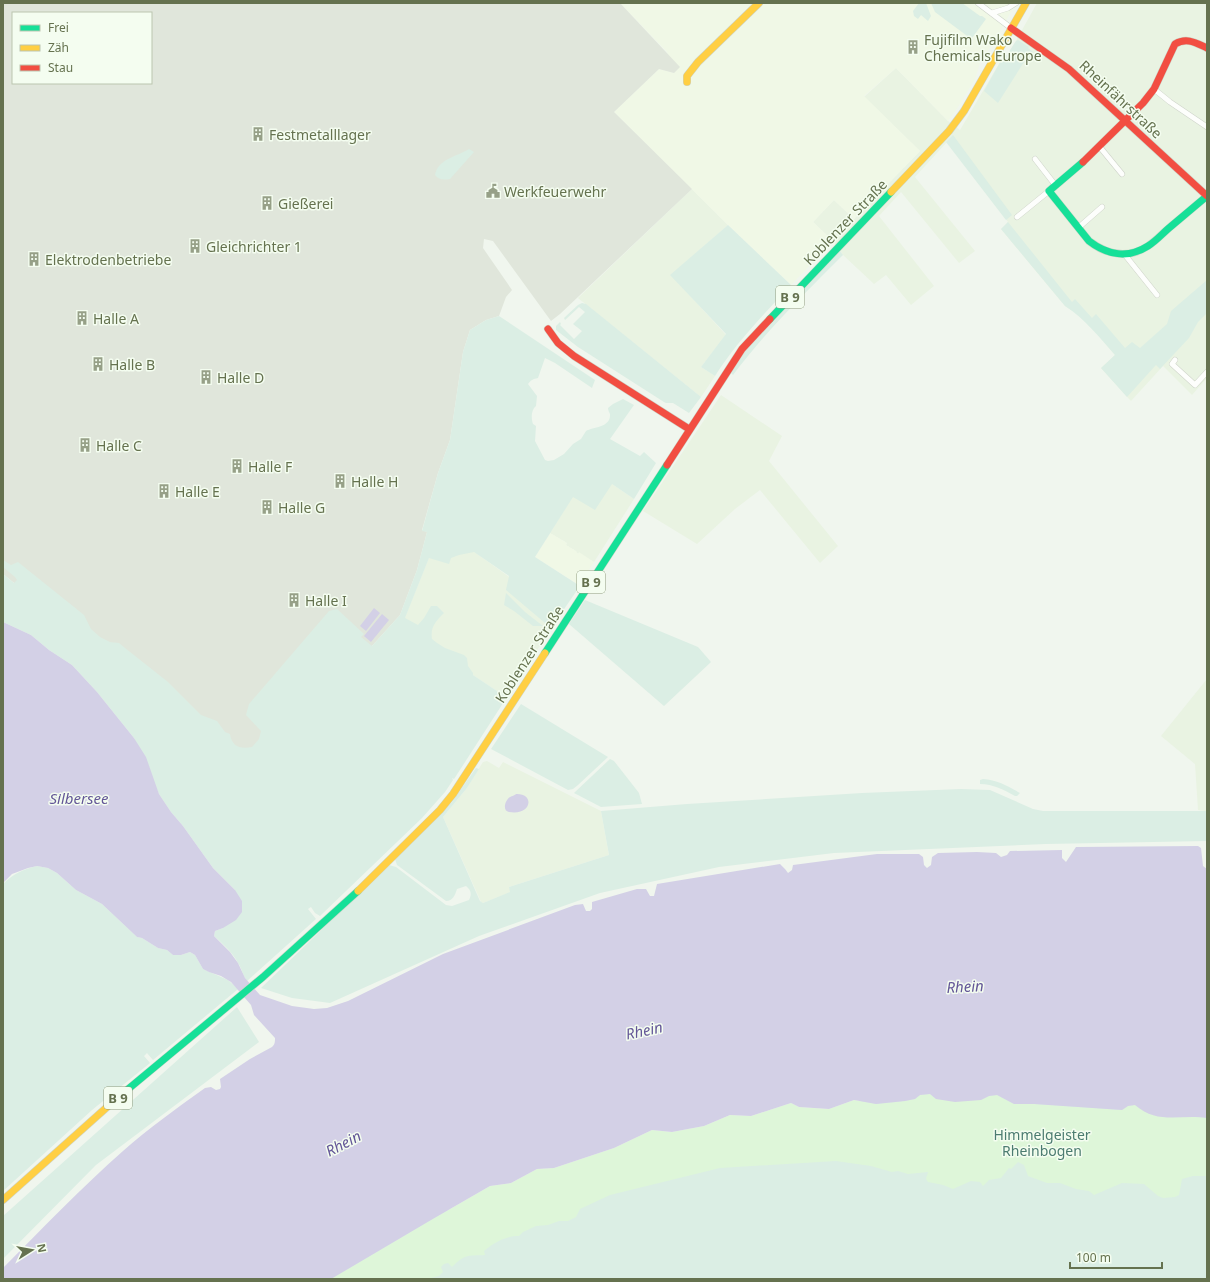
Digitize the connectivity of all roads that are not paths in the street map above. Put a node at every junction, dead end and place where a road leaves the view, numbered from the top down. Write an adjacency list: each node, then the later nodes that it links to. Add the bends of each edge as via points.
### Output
1 (759, 3): 8 (main road, via 695,65 687,76)
2 (978, 3): 5 (street)
3 (1016, 3): 5 (street)
4 (1026, 3): 6 (main road, B 9)
5 (992, 13): 6 (street)
6 (1011, 28): 10 (main road, Rheinfährstraße, via 1069,69); 26 (main road, Koblenzer Straße / B 9, via 953,126 751,338)
7 (1207, 48): 9 (main road, via 1192,41 1183,40 1176,43)
8 (687, 82)
9 (1154, 89): 10 (main road); 11 (street)
10 (1125, 120): 12 (main road); 17 (main road, Rheinfährstraße)
11 (1207, 127)
12 (1100, 146): 14 (street); 15 (main road)
13 (1035, 159): 15 (street)
14 (1122, 174)
15 (1056, 186): 16 (main road)
16 (1049, 192): 19 (street); 20 (main road)
17 (1207, 196): 21 (main road, via 1149,246)
18 (1102, 207): 20 (street)
19 (1016, 217)
20 (1078, 228): 21 (main road, via 1098,249)
21 (1125, 255): 22 (street)
22 (1157, 295)
23 (548, 328): 26 (main road, via 558,343 574,356)
24 (1176, 360): 25 (street, via 1172,364 1195,385)
25 (1207, 372)
26 (689, 430): 27 (main road, Koblenzer Straße / B 9, via 482,751 440,810 348,900 263,977 96,1116)
27 (3, 1200)

